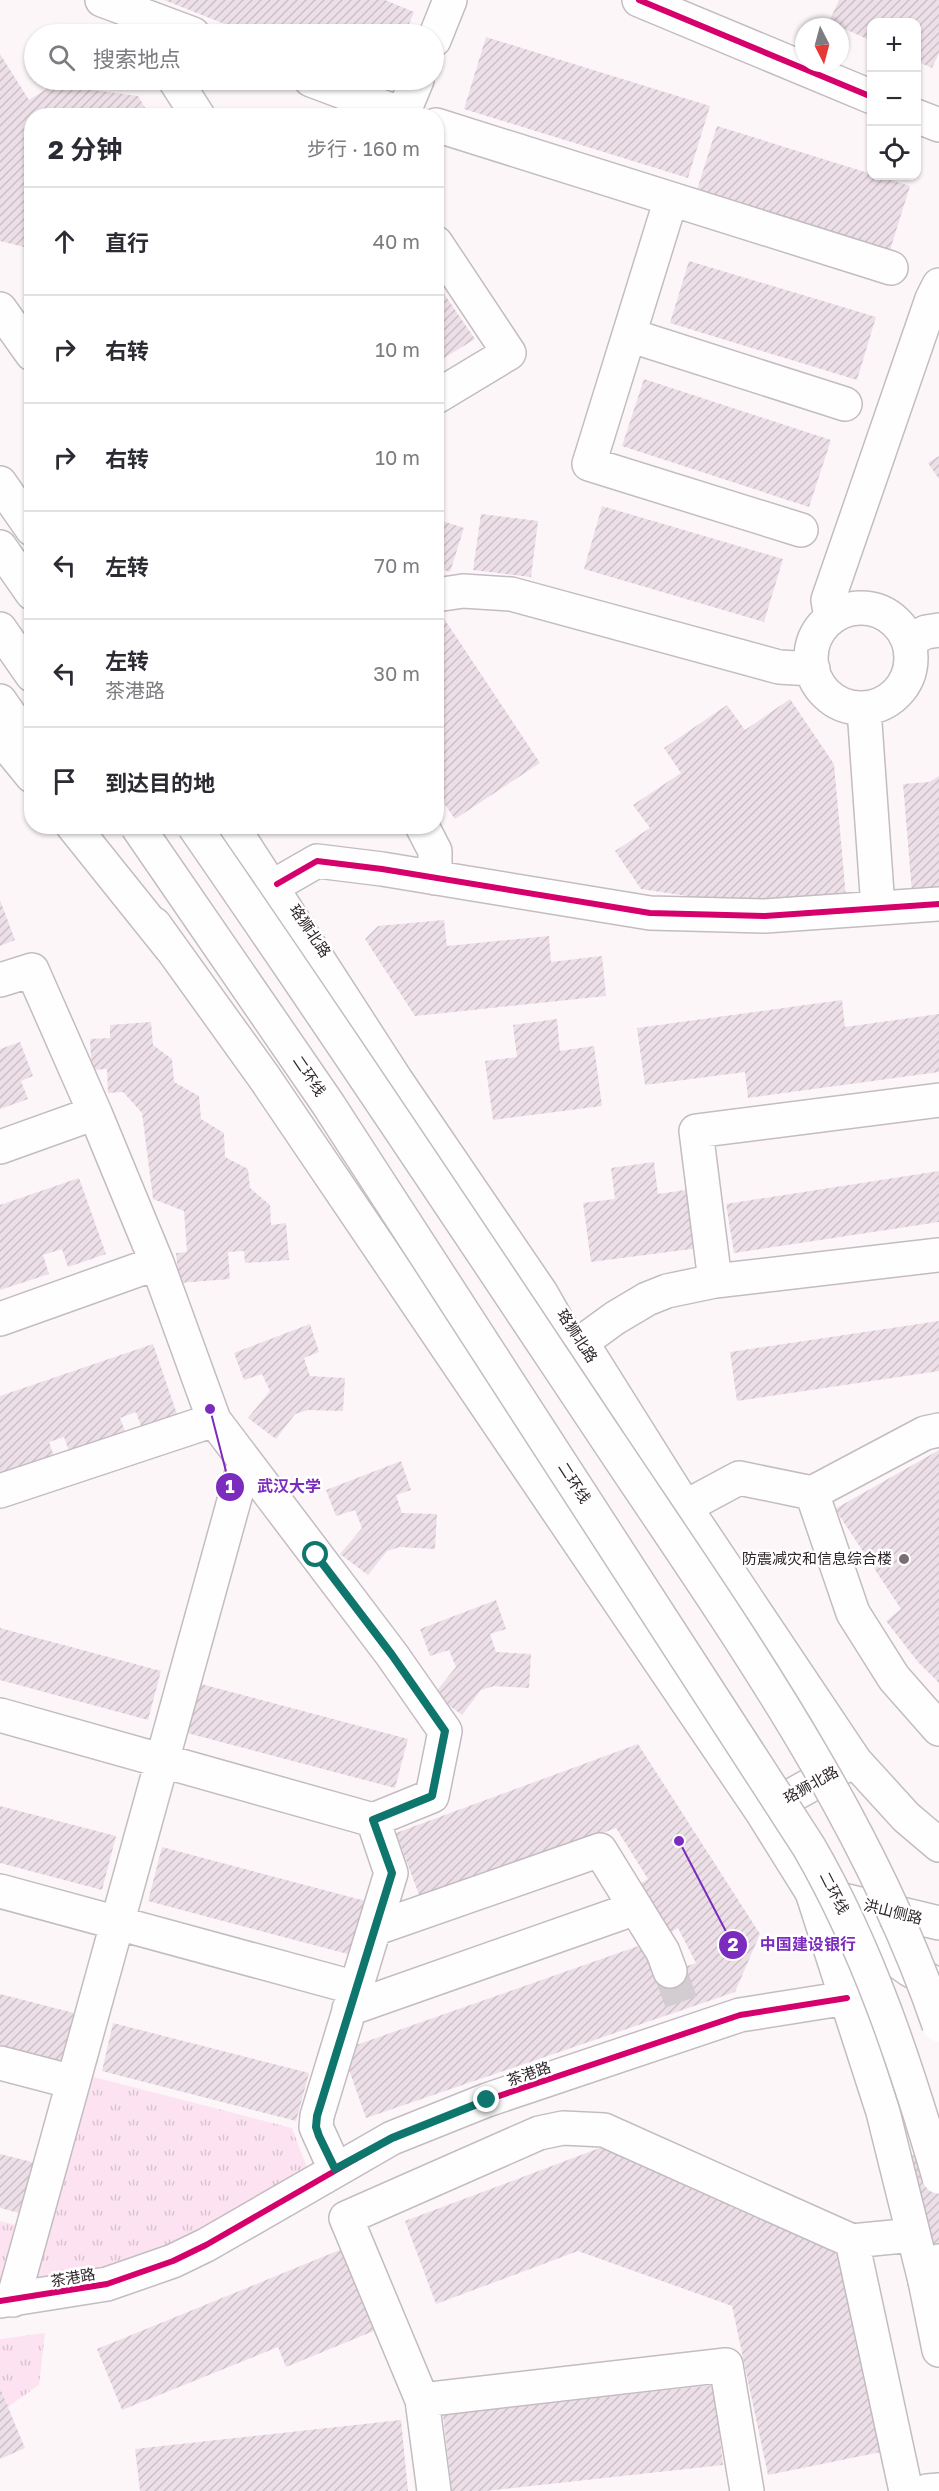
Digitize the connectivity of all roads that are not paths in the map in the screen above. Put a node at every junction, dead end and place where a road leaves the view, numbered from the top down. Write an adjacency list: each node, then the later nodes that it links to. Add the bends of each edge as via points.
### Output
1 (450, 0): 5 (main road)
2 (639, 0): 9 (main road)
3 (126, 15): 4 (main road)
4 (158, 24)
5 (440, 24)
6 (181, 90): 10 (main road)
7 (338, 90): 11 (main road)
8 (413, 90): 12 (main road)
9 (867, 95)
10 (193, 108)
11 (385, 108)
12 (407, 108)
13 (921, 118): 14 (main road)
14 (939, 125)
15 (444, 128): 16 (main road)
16 (671, 199): 18 (main road); 21 (main road)
17 (444, 255): 23 (main road, via 509,353)
18 (891, 268)
19 (939, 285): 31 (main road, via 828,600)
20 (0, 309): 22 (main road)
21 (629, 335): 24 (main road); 27 (main road, via 589,464)
22 (24, 343)
23 (444, 392)
24 (845, 404)
25 (0, 483): 26 (main road)
26 (24, 518)
27 (801, 530)
28 (0, 547): 29 (main road)
29 (24, 582)
30 (444, 594): 36 (main road, via 511,594 779,667)
31 (831, 618): 34 (main road, via 862,608 878,611 893,620); 36 (main road, via 813,644)
32 (0, 629): 35 (main road)
33 (939, 630): 34 (main road)
34 (908, 641): 38 (main road, via 912,666 906,682 881,705)
35 (24, 664)
36 (813, 669): 38 (main road, via 822,689 833,700)
37 (0, 701): 39 (main road)
38 (864, 709): 52 (main road)
39 (24, 736)
40 (0, 737): 41 (main road)
41 (24, 766)
42 (79, 834): 53 (main road)
43 (92, 834): 53 (main road)
44 (142, 834): 91 (main road, 二环线, bridge, via 328,1104 809,1847 854,1933 919,2109)
45 (200, 834): 68 (main road, bridge, via 319,1006)
46 (237, 834): 68 (main road, bridge, via 396,1080 541,1293)
47 (243, 834): 50 (main road, 珞狮北路)
48 (426, 834): 49 (main road, via 435,851)
49 (435, 878): 50 (main road, via 317,861); 52 (main road, via 650,914 765,916)
50 (278, 884): 62 (main road, 珞狮北路)
51 (939, 904): 52 (main road)
52 (878, 908)
53 (170, 947): 74 (main road, via 264,1077)
54 (0, 980): 56 (main road, via 32,970)
55 (939, 1100): 60 (main road, via 696,1131)
56 (95, 1113): 57 (main road); 59 (main road)
57 (0, 1146)
58 (939, 1255): 60 (main road)
59 (157, 1263): 61 (main road); 63 (main road)
60 (716, 1281): 62 (main road, via 647,1299)
61 (0, 1319)
62 (582, 1342): 69 (main road, 珞狮北路)
63 (214, 1419): 65 (main road); 66 (main road)
64 (939, 1430): 67 (main road, via 925,1432)
65 (245, 1461): 72 (main road); 75 (main road, via 445,1731 432,1796)
66 (0, 1491)
67 (812, 1493): 69 (main road, via 739,1478); 71 (main road, via 853,1613 894,1678)
68 (644, 1495): 87 (main road, bridge, via 773,1689 857,1837 917,1966)
69 (685, 1506): 73 (main road, 珞狮北路)
70 (0, 1715): 72 (main road)
71 (939, 1729)
72 (162, 1761): 75 (main road); 80 (main road)
73 (855, 1761): 74 (main road, 珞狮北路); 76 (main road, via 906,1817)
74 (762, 1812): 78 (main road)
75 (373, 1820): 82 (main road, via 392,1873)
76 (939, 1845)
77 (0, 1891): 80 (main road)
78 (812, 1892): 81 (main road, 洪山侧路); 84 (main road, via 885,1952); 85 (main road)
79 (636, 1908): 82 (main road, via 600,1850); 83 (main road); 86 (main road)
80 (117, 1922): 86 (main road); 89 (main road)
81 (939, 1923)
82 (374, 1929): 86 (main road)
83 (670, 1971)
84 (939, 1985)
85 (847, 1998): 90 (main road, 茶港路, via 688,2020 392,2138); 92 (main road, via 883,2112)
86 (352, 1999): 90 (main road, via 317,2116 319,2136)
87 (939, 2025)
88 (0, 2063): 89 (main road)
89 (73, 2082): 95 (main road)
90 (335, 2169): 95 (main road, 茶港路, via 173,2261 106,2284)
91 (939, 2177)
92 (913, 2235): 93 (main road); 94 (main road)
93 (852, 2241): 97 (main road, via 604,2130 563,2128 539,2133 346,2218); 101 (main road)
94 (932, 2271): 96 (main road)
95 (6, 2300)
96 (939, 2350)
97 (422, 2400): 99 (main road); 100 (main road, via 726,2365)
98 (939, 2490): 102 (main road)
99 (434, 2491)
100 (747, 2491)
101 (906, 2491)
102 (927, 2491)

